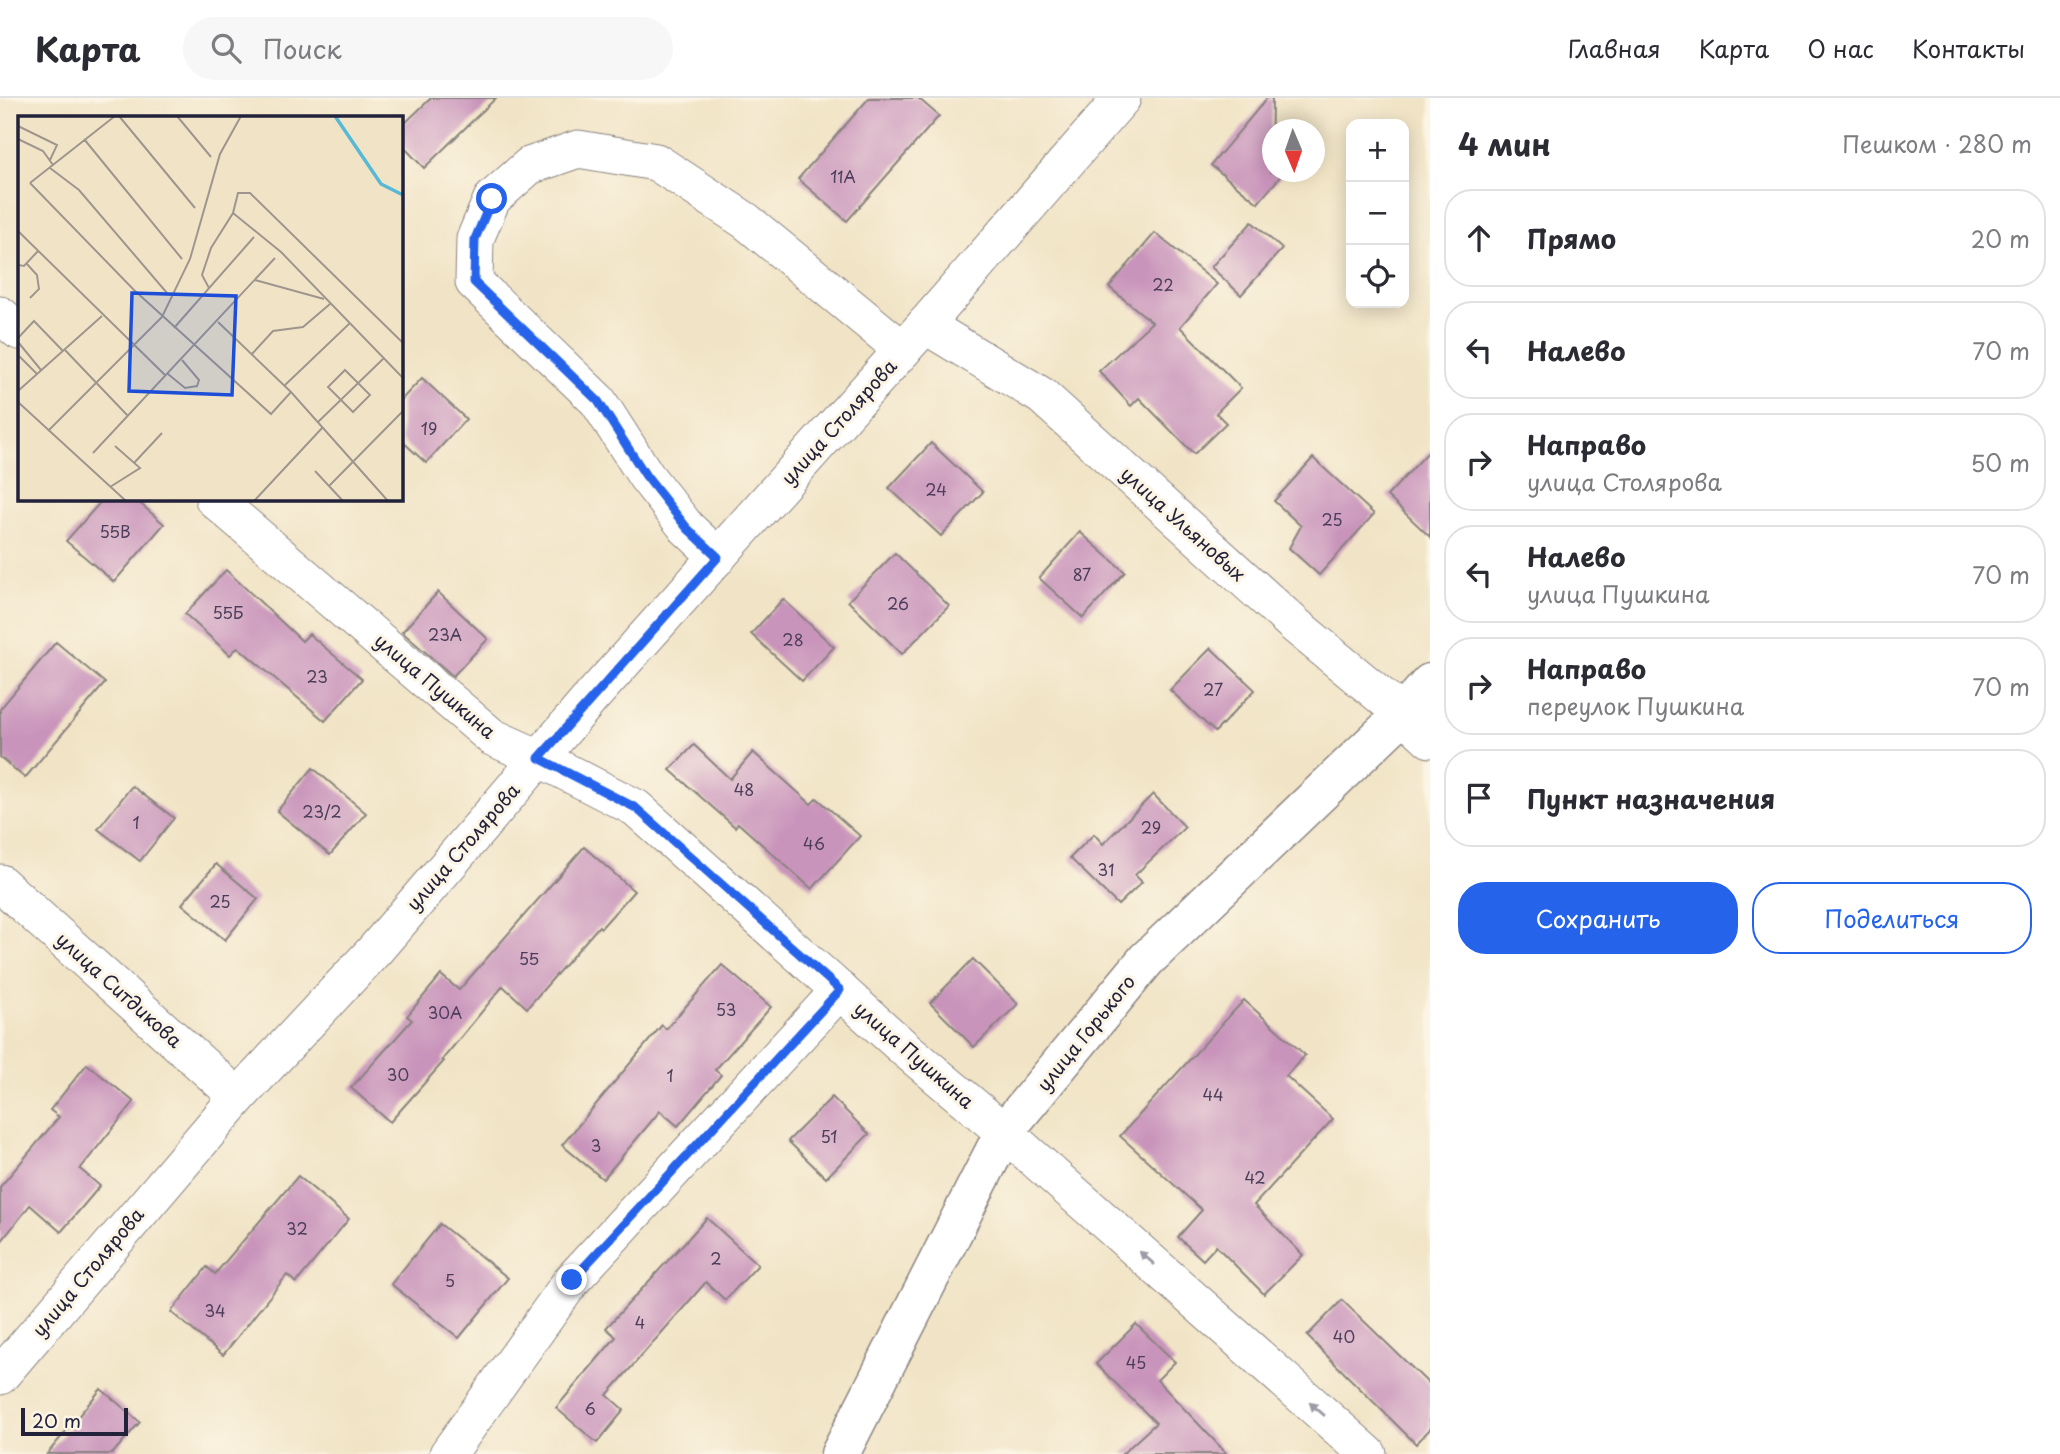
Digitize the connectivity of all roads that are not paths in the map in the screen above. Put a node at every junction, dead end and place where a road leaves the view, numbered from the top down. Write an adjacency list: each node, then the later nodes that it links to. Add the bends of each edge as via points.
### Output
1 (1122, 98): 4 (street, улица Столярова)
2 (0, 315): 3 (street)
3 (18, 330)
4 (914, 337): 6 (street, улица Столярова); 6 (street, улица Ульяновых, via 656,162 578,149 529,166 492,199 475,239 474,282 598,401 646,476 687,528); 8 (street, улица Ульяновых, via 1042,396 1295,625)
5 (215, 500): 9 (street, улица Пушкина, via 492,737)
6 (718, 557): 9 (street, улица Столярова)
7 (1430, 683): 8 (main road, улица Горького)
8 (1416, 727): 13 (main road, улица Горького, via 1146,960)
9 (539, 758): 11 (street, улица Пушкина, via 636,808); 12 (street, улица Столярова, via 375,950)
10 (0, 883): 12 (street, улица Ситдикова)
11 (840, 990): 13 (street, улица Пушкина); 15 (street, via 572,1280)
12 (238, 1097): 14 (street, улица Столярова)
13 (1004, 1132): 16 (main road, улица Горького); 17 (street, улица Пушкина, one-way to 13)
14 (0, 1376)
15 (448, 1454)
16 (840, 1454)
17 (1368, 1454)

